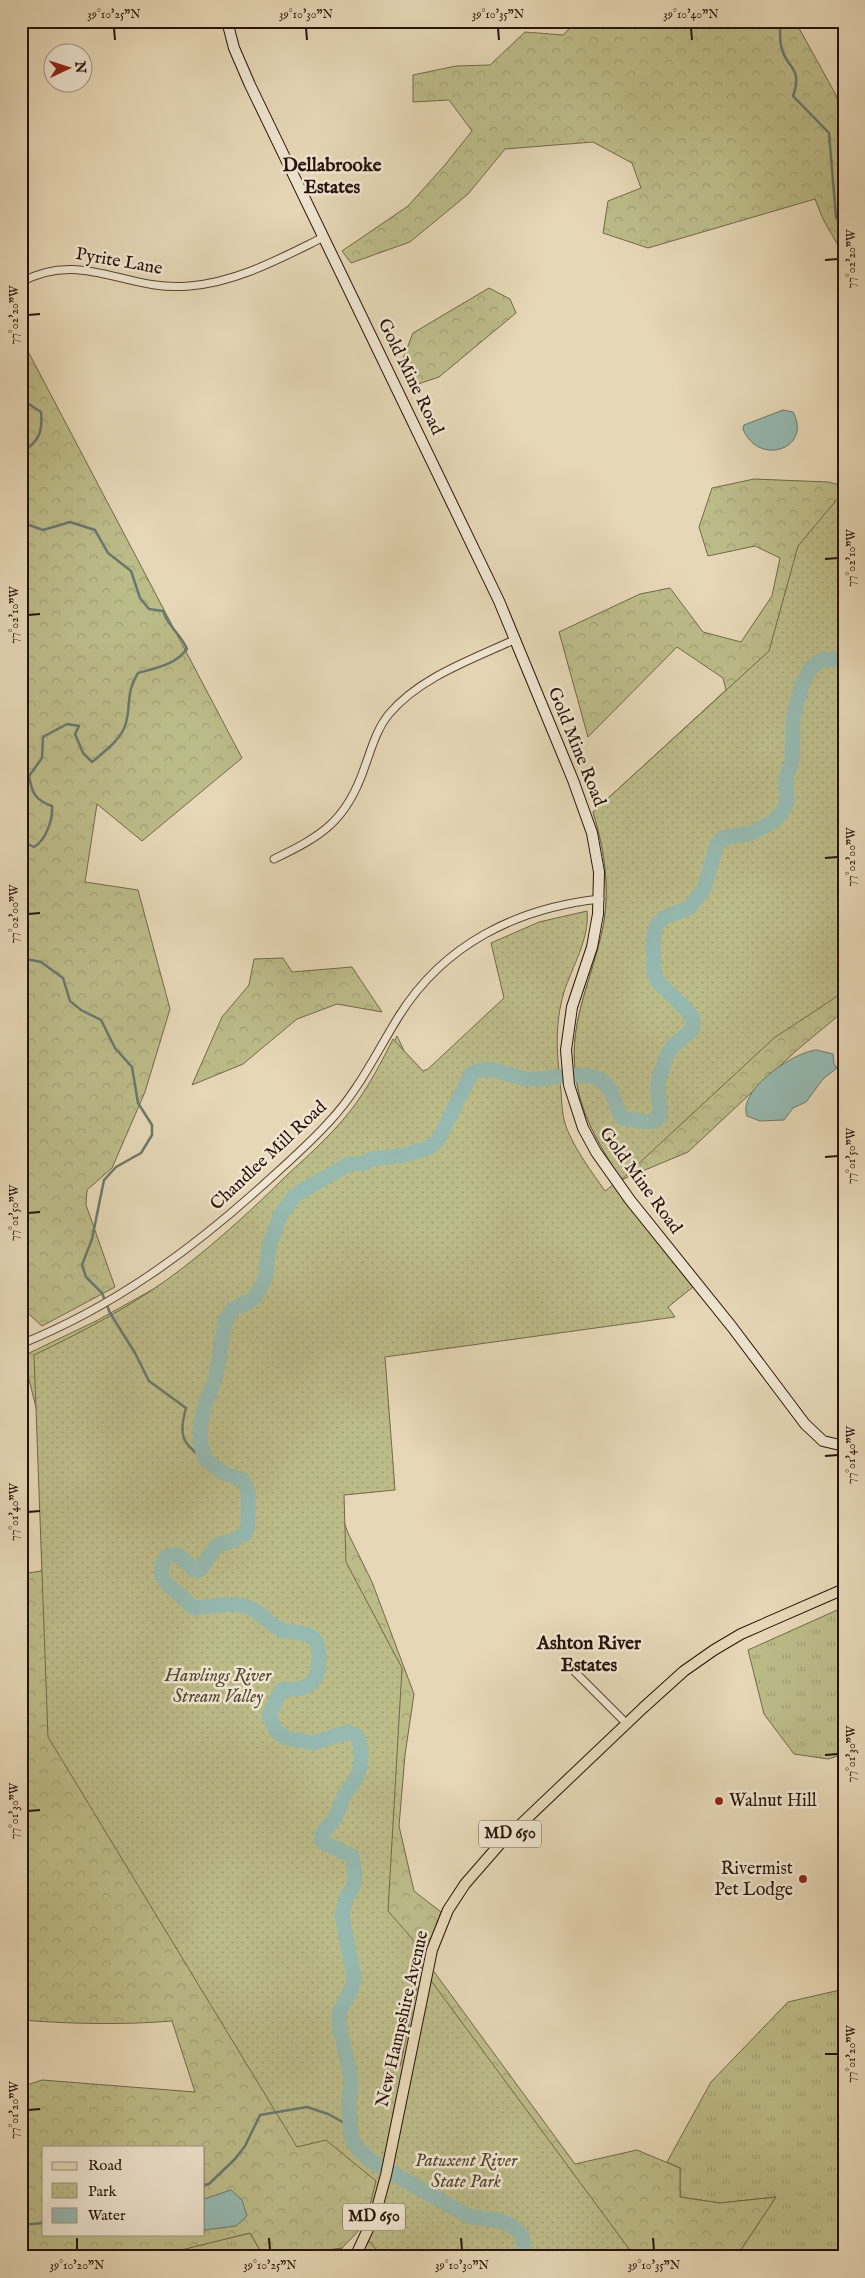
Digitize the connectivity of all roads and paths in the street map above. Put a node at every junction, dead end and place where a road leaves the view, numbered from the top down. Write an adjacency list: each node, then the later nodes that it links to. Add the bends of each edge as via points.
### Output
1 (227, 21): 2 (street, Gold Mine Road, via 247,78)
2 (324, 237): 3 (street, Pyrite Lane, via 225,280 188,286 157,286 75,268 40,273); 4 (street, Gold Mine Road)
3 (21, 282)
4 (516, 639): 5 (street, via 434,678 401,701 377,734 358,788 342,813 318,836); 6 (street, Gold Mine Road, via 592,832)
5 (274, 859)
6 (600, 899): 7 (street, Chandlee Mill Road, via 560,904 529,913 492,929 452,956 407,1004 347,1101 315,1137 240,1206 195,1244 114,1299); 8 (street, Gold Mine Road, via 592,947 569,1021 566,1062 569,1084 589,1140 630,1200 747,1345 805,1424 823,1441)
7 (21, 1344)
8 (844, 1446)
9 (844, 1589): 11 (main road, New Hampshire Avenue / MD 650, via 755,1627 720,1646 666,1687)
10 (575, 1672): 11 (street)
11 (626, 1724): 12 (main road, New Hampshire Avenue / MD 650, via 488,1857 448,1910 427,1967 386,2175 376,2212)
12 (355, 2257)

